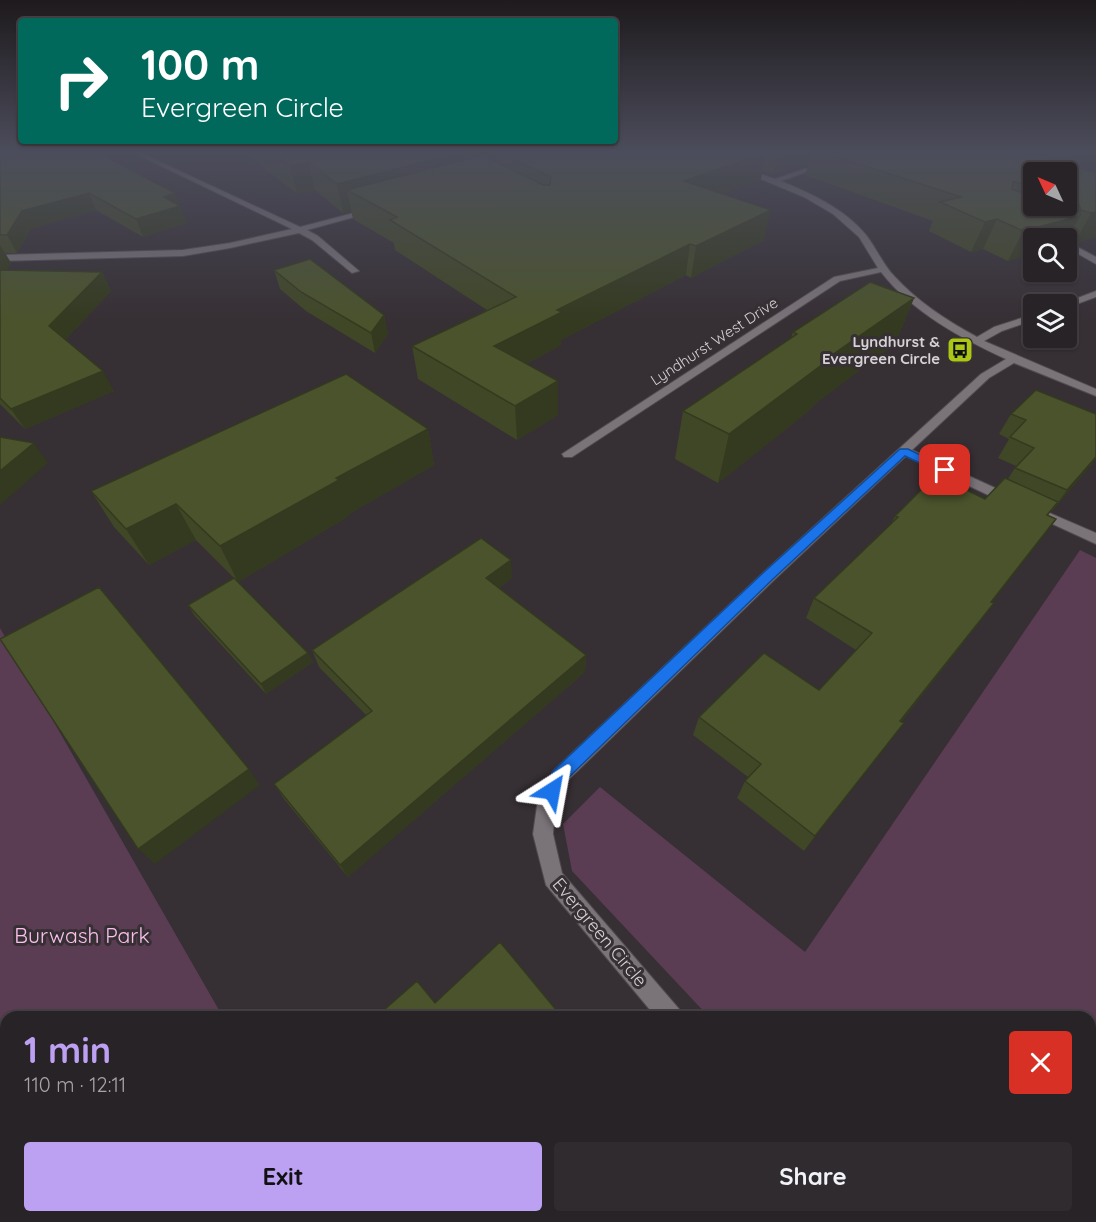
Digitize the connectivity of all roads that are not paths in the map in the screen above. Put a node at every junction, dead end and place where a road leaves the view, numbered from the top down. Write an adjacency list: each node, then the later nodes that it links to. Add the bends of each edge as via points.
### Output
1 (256, 209): 4 (street)
2 (372, 209): 4 (street)
3 (830, 209): 8 (street, via 861,235)
4 (300, 230): 6 (street, via 251,243 182,253); 9 (street)
5 (1077, 250): 7 (street)
6 (0, 258)
7 (1096, 261)
8 (884, 269): 13 (street, via 925,308); 17 (street, Lyndhurst West Drive, via 837,279)
9 (355, 270)
10 (1096, 294): 11 (street)
11 (1077, 301)
12 (1023, 321): 13 (street)
13 (976, 341): 14 (street)
14 (1012, 360): 15 (street); 16 (street, Evergreen Circle, via 985,376)
15 (1096, 393)
16 (904, 451): 18 (street); 19 (street, Evergreen Circle, via 559,777 546,806 543,834 553,878)
17 (568, 454)
18 (1096, 539)
19 (666, 1011)

